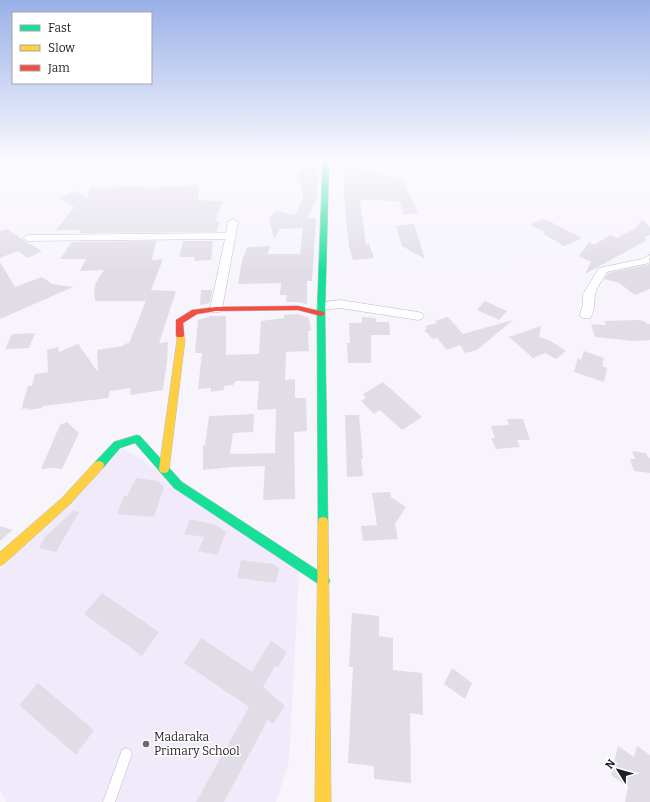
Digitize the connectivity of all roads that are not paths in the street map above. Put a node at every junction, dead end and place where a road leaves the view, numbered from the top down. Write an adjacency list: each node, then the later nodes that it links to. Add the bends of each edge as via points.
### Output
1 (325, 197): 7 (street)
2 (233, 222): 3 (street)
3 (230, 236): 4 (street); 6 (street)
4 (28, 238)
5 (650, 258): 8 (street, via 603,270 589,294)
6 (216, 309): 7 (street); 10 (street, via 195,312 179,322 182,340)
7 (322, 310): 9 (street, via 340,304); 12 (street)
8 (586, 315)
9 (418, 316)
10 (164, 469): 11 (street, via 137,438 117,445 66,501); 12 (street, via 178,485)
11 (0, 560)
12 (324, 581): 15 (street)
13 (126, 754): 14 (lane)
14 (109, 802)
15 (323, 802)

